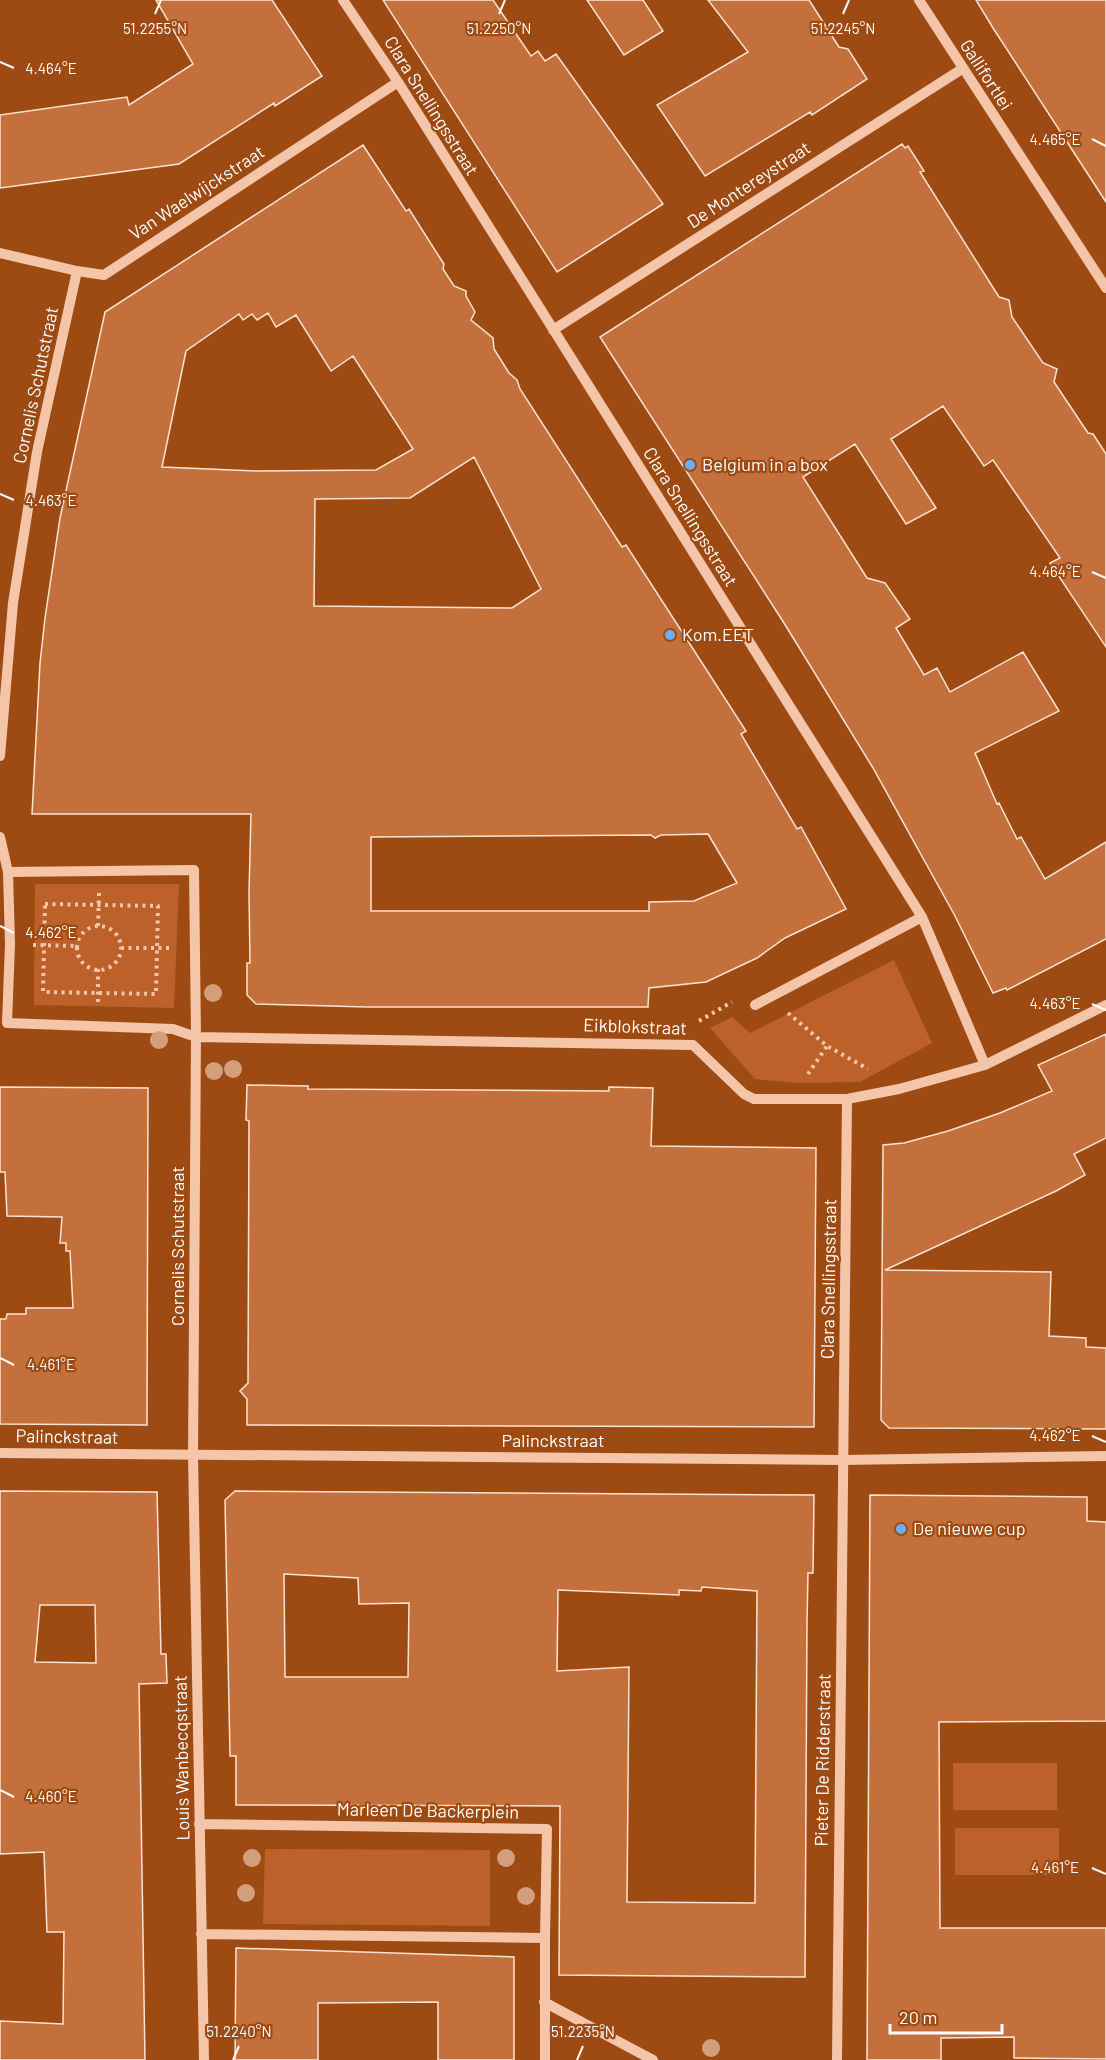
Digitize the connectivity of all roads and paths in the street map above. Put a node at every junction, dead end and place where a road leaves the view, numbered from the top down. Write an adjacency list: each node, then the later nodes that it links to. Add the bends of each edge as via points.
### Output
1 (343, 0): 4 (street, Clara Snellingsstraat)
2 (919, 0): 3 (street, Gallifortlei)
3 (962, 69): 7 (street, Gallifortlei); 8 (street, De Montereystraat)
4 (398, 82): 6 (street, Van Waelwijckstraat, via 104,275); 8 (street, Clara Snellingsstraat)
5 (0, 253): 6 (street, Van Waelwijckstraat)
6 (77, 271): 9 (street, Cornelis Schutstraat, via 38,452 13,603)
7 (1106, 288)
8 (553, 330): 14 (street, Clara Snellingsstraat)
9 (0, 756)
10 (0, 837): 11 (street)
11 (8, 872): 12 (street, Cornelis Schutstraat); 16 (street)
12 (99, 872): 13 (path); 21 (street, Cornelis Schutstraat, via 194,870)
13 (99, 904): 15 (path); 17 (path, via 45,904); 20 (path, via 158,906)
14 (922, 917): 24 (street); 29 (street, Clara Snellingsstraat)
15 (98, 926): 18 (path, via 85,930); 19 (path, via 111,930)
16 (10, 944): 17 (path); 26 (street, via 7,1023)
17 (44, 945): 18 (path); 23 (path, via 43,992)
18 (77, 946): 22 (path, via 82,962)
19 (121, 948): 20 (path); 22 (path, via 116,962)
20 (157, 948): 21 (path); 23 (path, via 156,994)
21 (195, 948): 27 (street, Cornelis Schutstraat)
22 (98, 969): 23 (path)
23 (98, 993): 26 (path)
24 (759, 1003): 28 (path, via 737,999 696,1023); 30 (path, via 788,1013 827,1046)
25 (1106, 1005): 29 (street, Eikblokstraat)
26 (98, 1027): 27 (street, via 173,1029)
27 (196, 1036): 28 (street, Eikblokstraat); 33 (street, Cornelis Schutstraat)
28 (693, 1045): 31 (street, Eikblokstraat, via 754,1099)
29 (985, 1065): 30 (street, Eikblokstraat)
30 (899, 1089): 31 (street, Eikblokstraat)
31 (847, 1099): 35 (street, Clara Snellingsstraat)
32 (0, 1453): 33 (street, Palinckstraat)
33 (193, 1455): 35 (street, Palinckstraat); 36 (street, Louis Wanbecqstraat)
34 (1106, 1456): 35 (street, Palinckstraat)
35 (843, 1460): 43 (street, Pieter De Ridderstraat)
36 (199, 1824): 37 (street, Louis Wanbecqstraat); 38 (street, Marleen De Backerplein, via 547,1829)
37 (201, 1934): 38 (street); 40 (street, Louis Wanbecqstraat)
38 (545, 1938): 39 (street, Marleen De Backerplein)
39 (544, 2002): 41 (street, Marleen De Backerplein); 42 (street)
40 (204, 2060)
41 (545, 2060)
42 (652, 2060)
43 (837, 2060)

